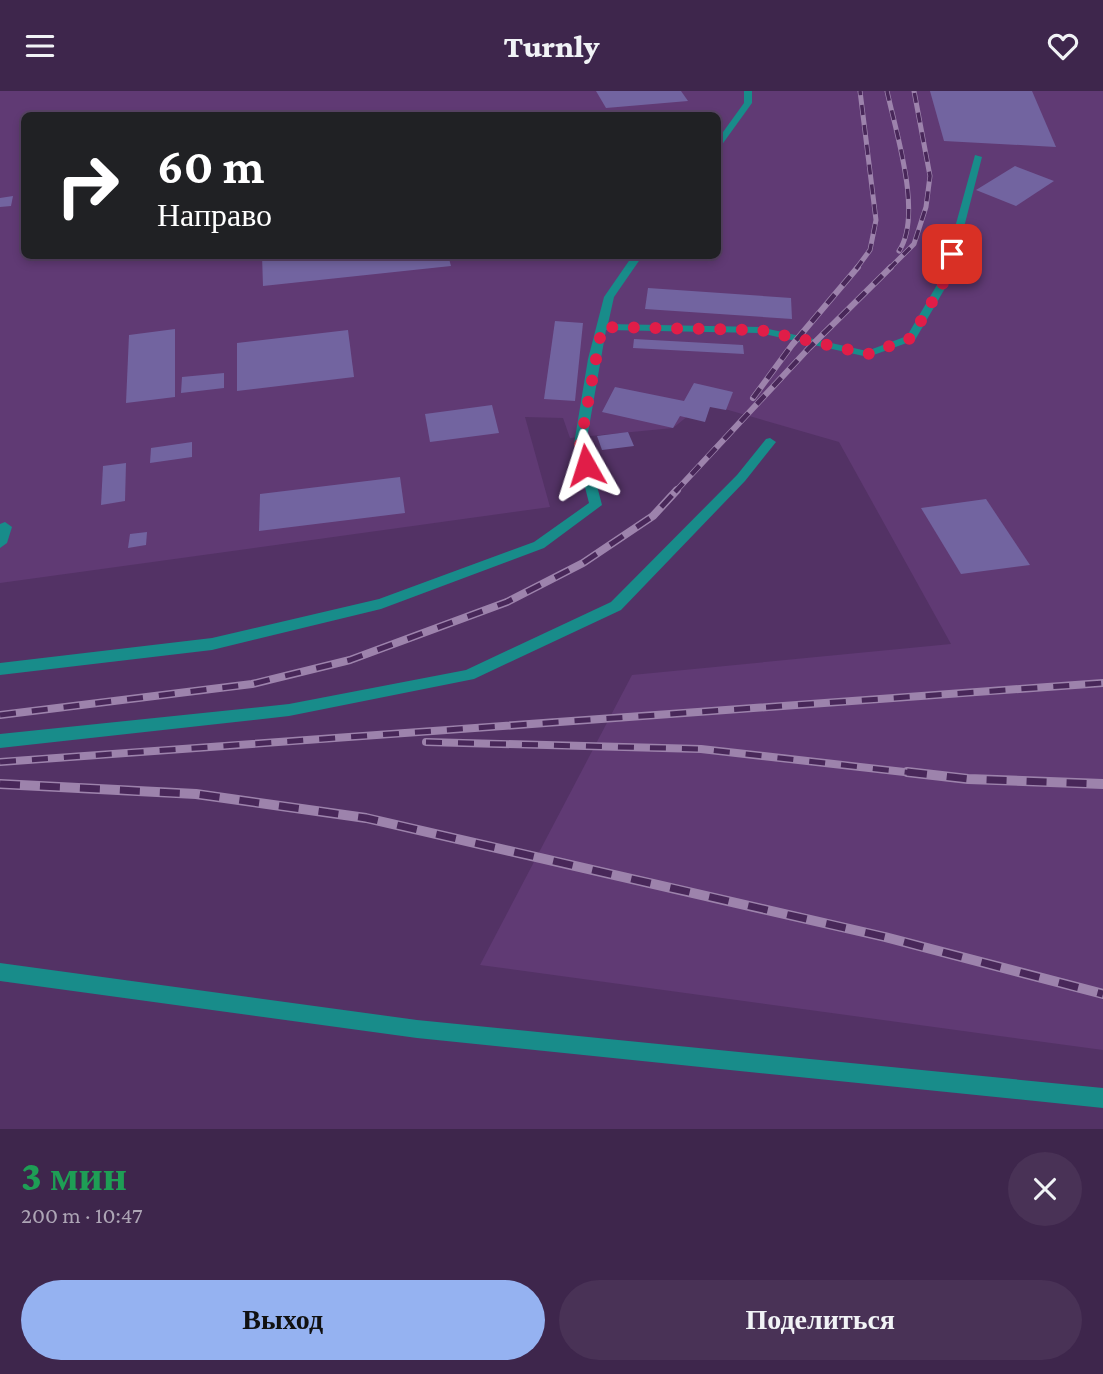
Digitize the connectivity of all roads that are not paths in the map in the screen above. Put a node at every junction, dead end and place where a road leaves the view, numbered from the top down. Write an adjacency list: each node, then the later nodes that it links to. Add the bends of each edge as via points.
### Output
1 (748, 91): 2 (street, via 748,103)
2 (721, 140)
3 (978, 157): 5 (street, via 946,278 911,338 868,354 760,330)
4 (635, 259): 5 (street, via 609,297)
5 (602, 327): 9 (street, via 580,445 596,505 539,545 381,604 212,645)
6 (770, 442): 10 (street, via 741,478 616,606 468,675 289,710)
7 (5, 527): 8 (street)
8 (0, 543)
9 (0, 669)
10 (0, 741)
11 (0, 972): 12 (street, via 417,1029)
12 (1103, 1098)

